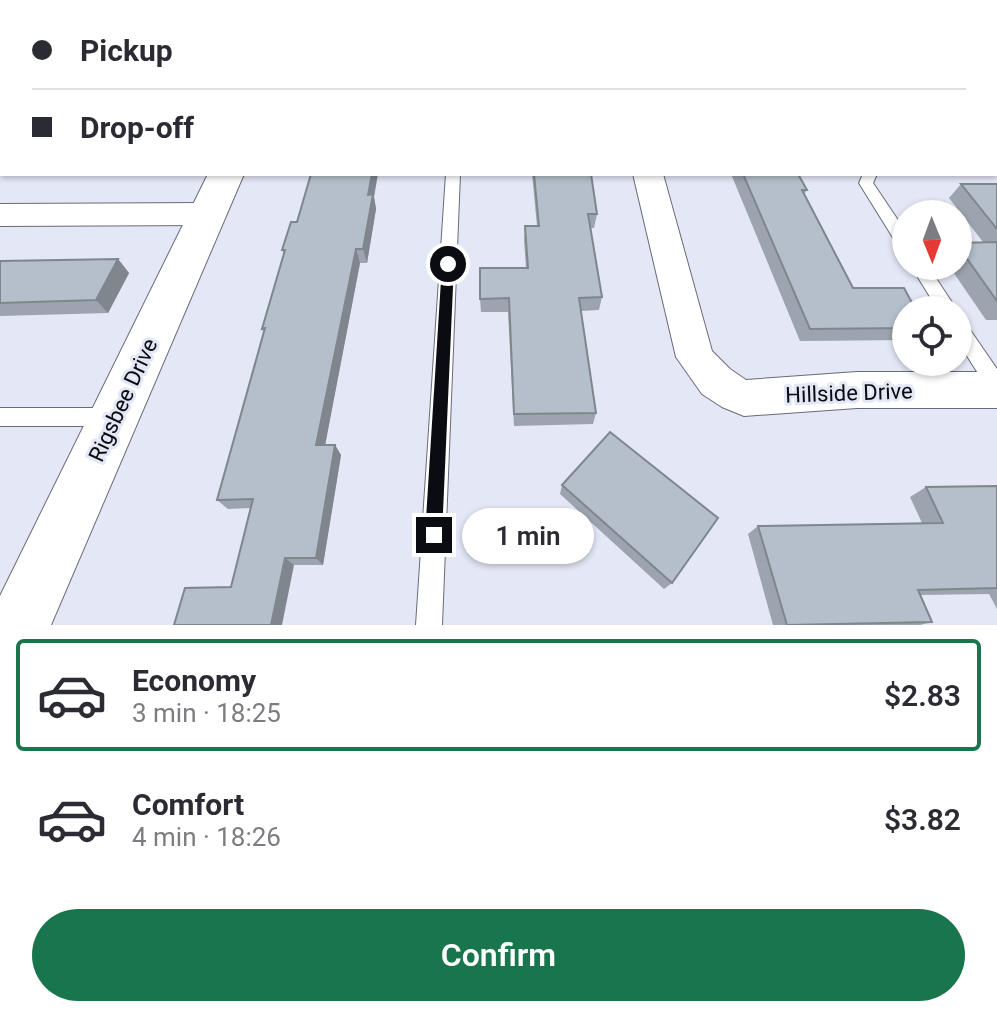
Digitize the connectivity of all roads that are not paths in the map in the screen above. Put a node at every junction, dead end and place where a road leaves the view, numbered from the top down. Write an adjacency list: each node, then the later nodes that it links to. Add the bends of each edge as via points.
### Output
1 (453, 176): 12 (lane)
2 (649, 176): 8 (street, Hillside Drive, via 695,357 708,377 727,391 744,398)
3 (869, 176): 6 (lane, via 866,183)
4 (217, 194): 5 (street); 10 (street, Rigsbee Drive)
5 (0, 215)
6 (892, 223)
7 (972, 348): 8 (lane)
8 (997, 388)
9 (0, 417): 10 (lane)
10 (115, 417): 11 (street, Rigsbee Drive)
11 (19, 625)
12 (429, 625)

